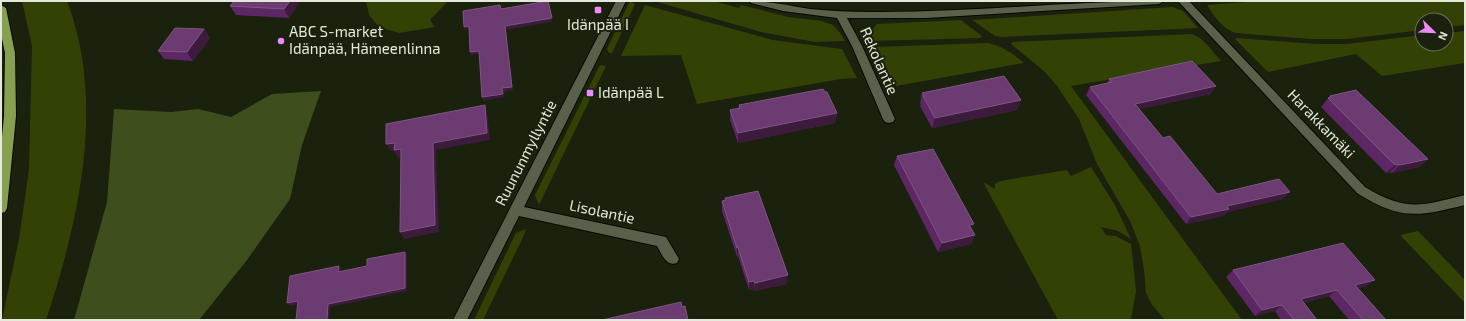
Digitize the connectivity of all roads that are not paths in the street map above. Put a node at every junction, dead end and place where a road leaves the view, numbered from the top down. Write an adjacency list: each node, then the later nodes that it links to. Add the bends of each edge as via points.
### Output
1 (621, 1): 11 (street, Ruununmyllyntie)
2 (755, 1): 7 (street)
3 (1160, 1): 5 (street)
4 (1183, 1): 9 (street, Harakkamäki, via 1366,193 1389,206 1406,210 1422,210)
5 (1099, 3): 7 (street, via 902,16)
6 (1, 8): 10 (highway, via 10,54 10,116)
7 (841, 16): 8 (street, Rekolantie, via 857,46)
8 (888, 119)
9 (1465, 200)
10 (1, 208)
11 (515, 210): 12 (street, Lisolantie, via 661,241); 13 (street, Ruununmyllyntie)
12 (672, 259)
13 (460, 320)

